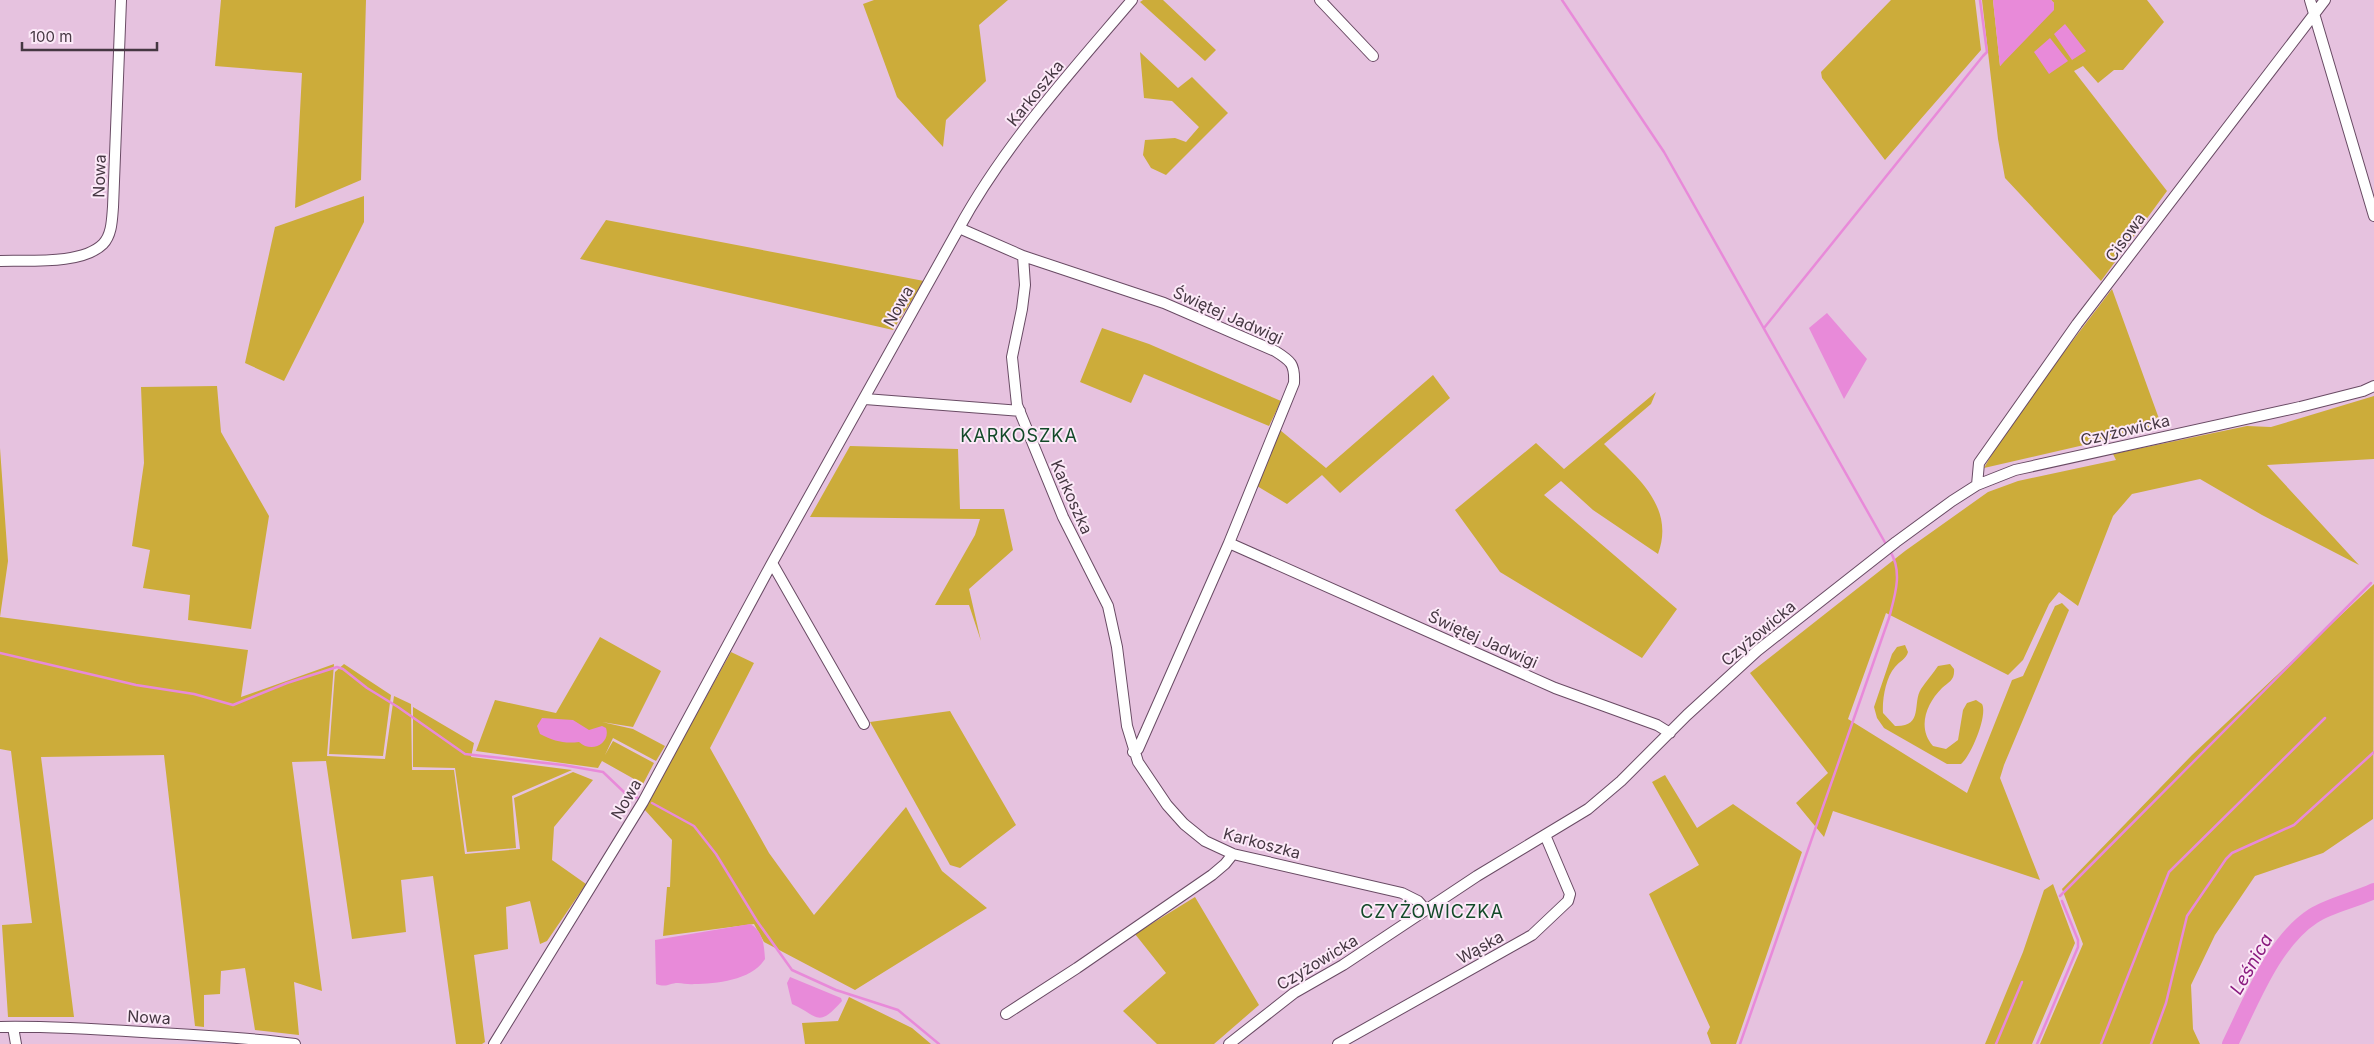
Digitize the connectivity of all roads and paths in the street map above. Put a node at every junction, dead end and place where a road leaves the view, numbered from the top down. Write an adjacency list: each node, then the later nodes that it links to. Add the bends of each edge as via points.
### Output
1 (121, 0): 11 (street, Nowa, via 111,228 104,243 81,257)
2 (1132, 0): 9 (street, Karkoszka, via 1011,146 980,189)
3 (1320, 0): 7 (street)
4 (2310, 0): 6 (street)
5 (2326, 0): 6 (street, Cisowa)
6 (2313, 15): 8 (street); 15 (street, Cisowa, via 2066,339 1979,463)
7 (1374, 56)
8 (2374, 216)
9 (959, 228): 10 (street); 13 (street, Nowa)
10 (1023, 256): 14 (street, Karkoszka, via 1024,293 1012,357 1013,382); 16 (street, Świętej Jadwigi, via 1164,303 1275,350 1288,359 1294,370 1294,383)
11 (0, 261)
12 (2374, 386): 15 (street, Czyżowicka, via 2300,407 2015,470)
13 (865, 400): 14 (street); 17 (street, Nowa)
14 (1020, 411): 20 (street, Karkoszka, via 1063,517 1108,606)
15 (1977, 485): 19 (street, Czyżowicka, via 1896,542 1757,652)
16 (1230, 543): 19 (street, Świętej Jadwigi, via 1555,688 1657,725); 20 (street, Świętej Jadwigi, via 1138,749)
17 (772, 563): 18 (street); 30 (street, Nowa, via 643,802)
18 (864, 724)
19 (1670, 733): 21 (street, Czyżowicka, via 1621,781 1588,808)
20 (1133, 752): 22 (street, Karkoszka, via 1152,784 1184,824 1205,842)
21 (1545, 836): 23 (street, Czyżowicka); 31 (street, Wąska, via 1570,894 1568,901 1532,935)
22 (1233, 854): 23 (street, Karkoszka, via 1402,893 1418,901); 24 (street, via 1212,875)
23 (1426, 910): 27 (street, Czyżowicka, via 1343,965 1294,992)
24 (1006, 1014)
25 (0, 1027): 26 (street, Nowa)
26 (13, 1027): 28 (street); 29 (street, Nowa, via 255,1038)
27 (1236, 1042)
28 (16, 1044)
29 (296, 1044)
30 (494, 1044)
31 (1338, 1044)

